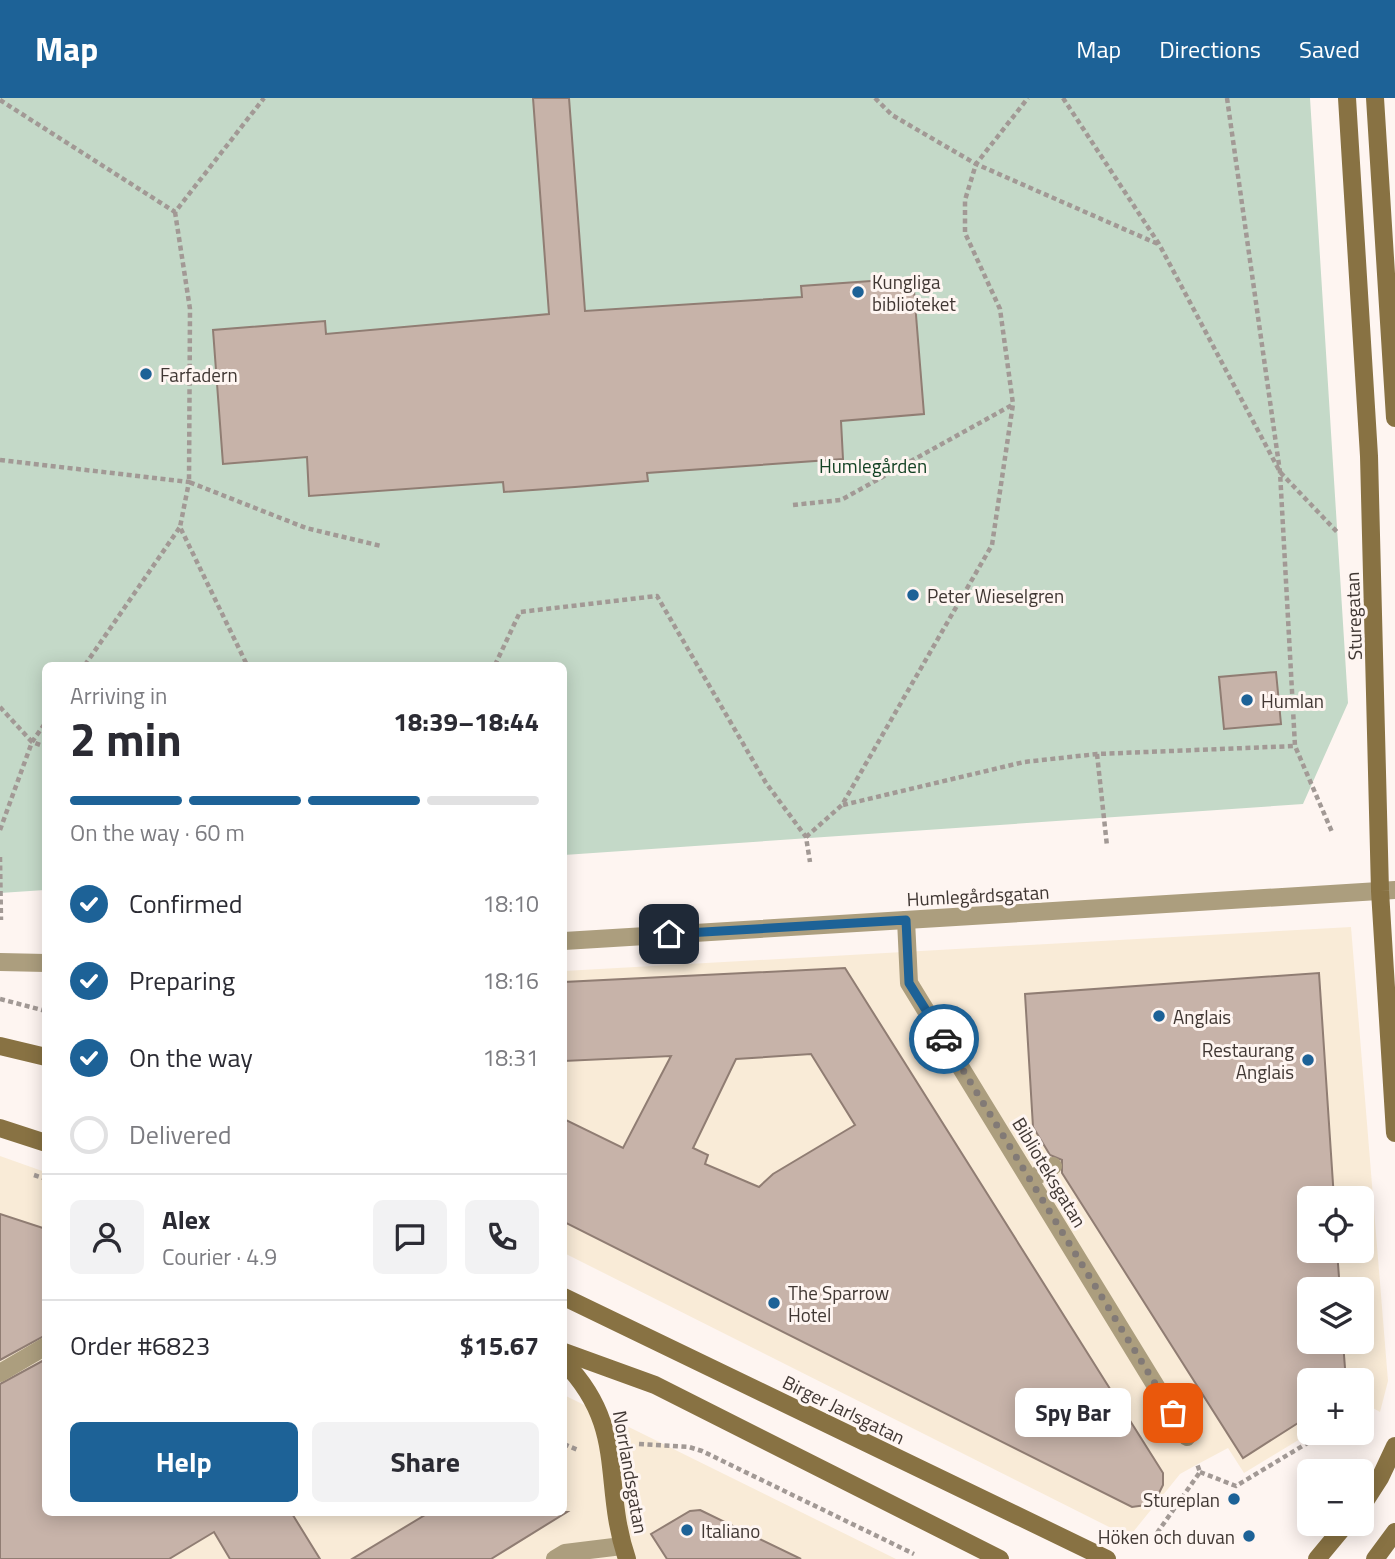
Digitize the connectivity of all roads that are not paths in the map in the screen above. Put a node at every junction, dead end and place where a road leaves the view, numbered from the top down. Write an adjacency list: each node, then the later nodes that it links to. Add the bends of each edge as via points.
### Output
1 (1347, 98): 4 (street, Sturegatan)
2 (1375, 98): 3 (street)
3 (1395, 418)
4 (1388, 891): 5 (street, Humlegårdsgatan); 12 (street, Sturegatan)
5 (906, 920): 6 (street, Humlegårdsgatan); 15 (street, Biblioteksgatan, via 909,983)
6 (567, 941)
7 (0, 962): 8 (street)
8 (42, 963)
9 (0, 1046): 10 (street)
10 (42, 1056)
11 (0, 1128): 13 (street)
12 (1395, 1133)
13 (42, 1142)
14 (1053, 1166): 15 (street)
15 (1030, 1180): 21 (street, Biblioteksgatan)
16 (567, 1298): 29 (street, Birger Jarlsgatan)
17 (42, 1348): 20 (street)
18 (567, 1353): 28 (street, via 656,1385)
19 (567, 1366): 26 (street, Norrlandsgatan, via 591,1394 604,1422)
20 (0, 1373)
21 (1187, 1437)
22 (1395, 1446): 23 (street)
23 (1374, 1487)
24 (1395, 1532): 31 (street)
25 (1336, 1536): 30 (street)
26 (625, 1552): 27 (street, via 565,1553)
27 (555, 1559)
28 (1000, 1559)
29 (1107, 1559)
30 (1317, 1559)
31 (1375, 1559)

